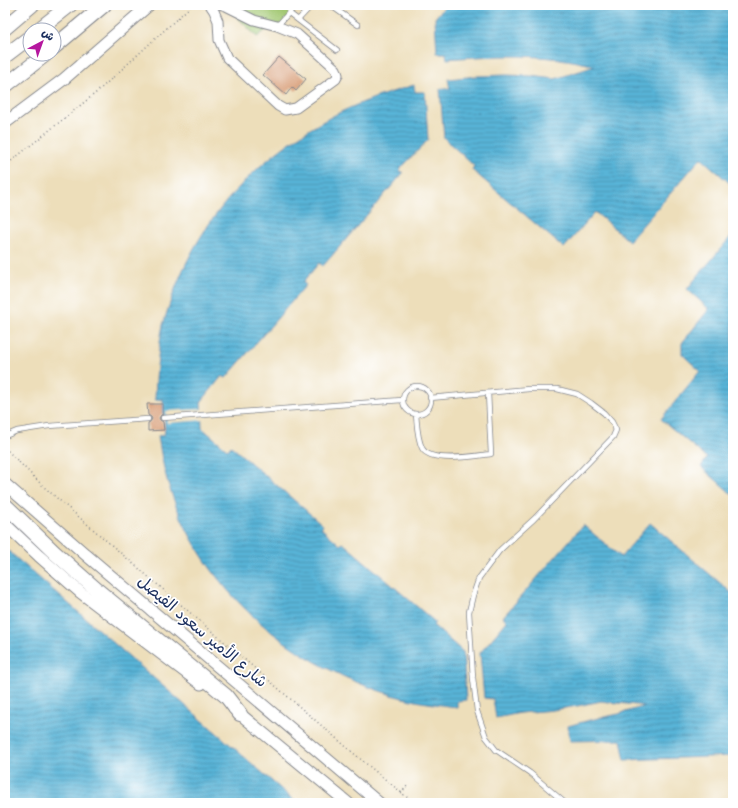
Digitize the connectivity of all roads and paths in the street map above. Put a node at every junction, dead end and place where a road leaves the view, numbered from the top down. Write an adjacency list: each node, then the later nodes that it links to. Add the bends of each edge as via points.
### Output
1 (32, 5): 16 (main road)
2 (70, 5): 13 (main road)
3 (104, 5): 17 (main road)
4 (148, 5): 23 (street, via 64,79)
5 (192, 5): 24 (path, via 97,92)
6 (210, 5): 15 (street, via 218,21 219,40 227,58 285,110 296,108 338,75 336,69 297,34)
7 (222, 5): 15 (street, via 254,20)
8 (296, 5): 11 (lane)
9 (312, 5): 12 (lane)
10 (330, 5): 14 (lane)
11 (288, 13): 12 (lane); 15 (lane)
12 (298, 20): 19 (lane)
13 (48, 22)
14 (358, 25)
15 (277, 26)
16 (5, 28)
17 (62, 40)
18 (22, 43): 20 (main road)
19 (338, 50)
20 (5, 56)
21 (36, 62): 22 (main road)
22 (5, 86)
23 (5, 123)
24 (5, 166)
25 (488, 393): 26 (lane); 28 (lane, via 491,454 445,458 432,456 423,450 418,435); 42 (lane, via 556,389 577,394 604,413 616,430 613,437 534,519 500,550 479,578 469,612 477,711 486,737 496,750 530,773)
26 (430, 398): 27 (lane, via 424,388 414,386 406,390); 28 (lane, via 428,409)
27 (402, 400): 28 (lane, via 407,411); 29 (lane)
28 (416, 414)
29 (163, 418)
30 (148, 419): 31 (lane, via 49,426 17,431)
31 (5, 436)
32 (5, 448): 38 (path, via 44,487)
33 (5, 484): 40 (street, شارع الأمير سعود الفيصل)
34 (5, 505): 36 (main road, via 97,590 226,696)
35 (5, 524): 36 (street, via 80,592)
36 (240, 714): 39 (street)
37 (407, 786): 38 (path)
38 (401, 793): 41 (path)
39 (348, 803)
40 (379, 803)
41 (414, 803)
42 (565, 803)

